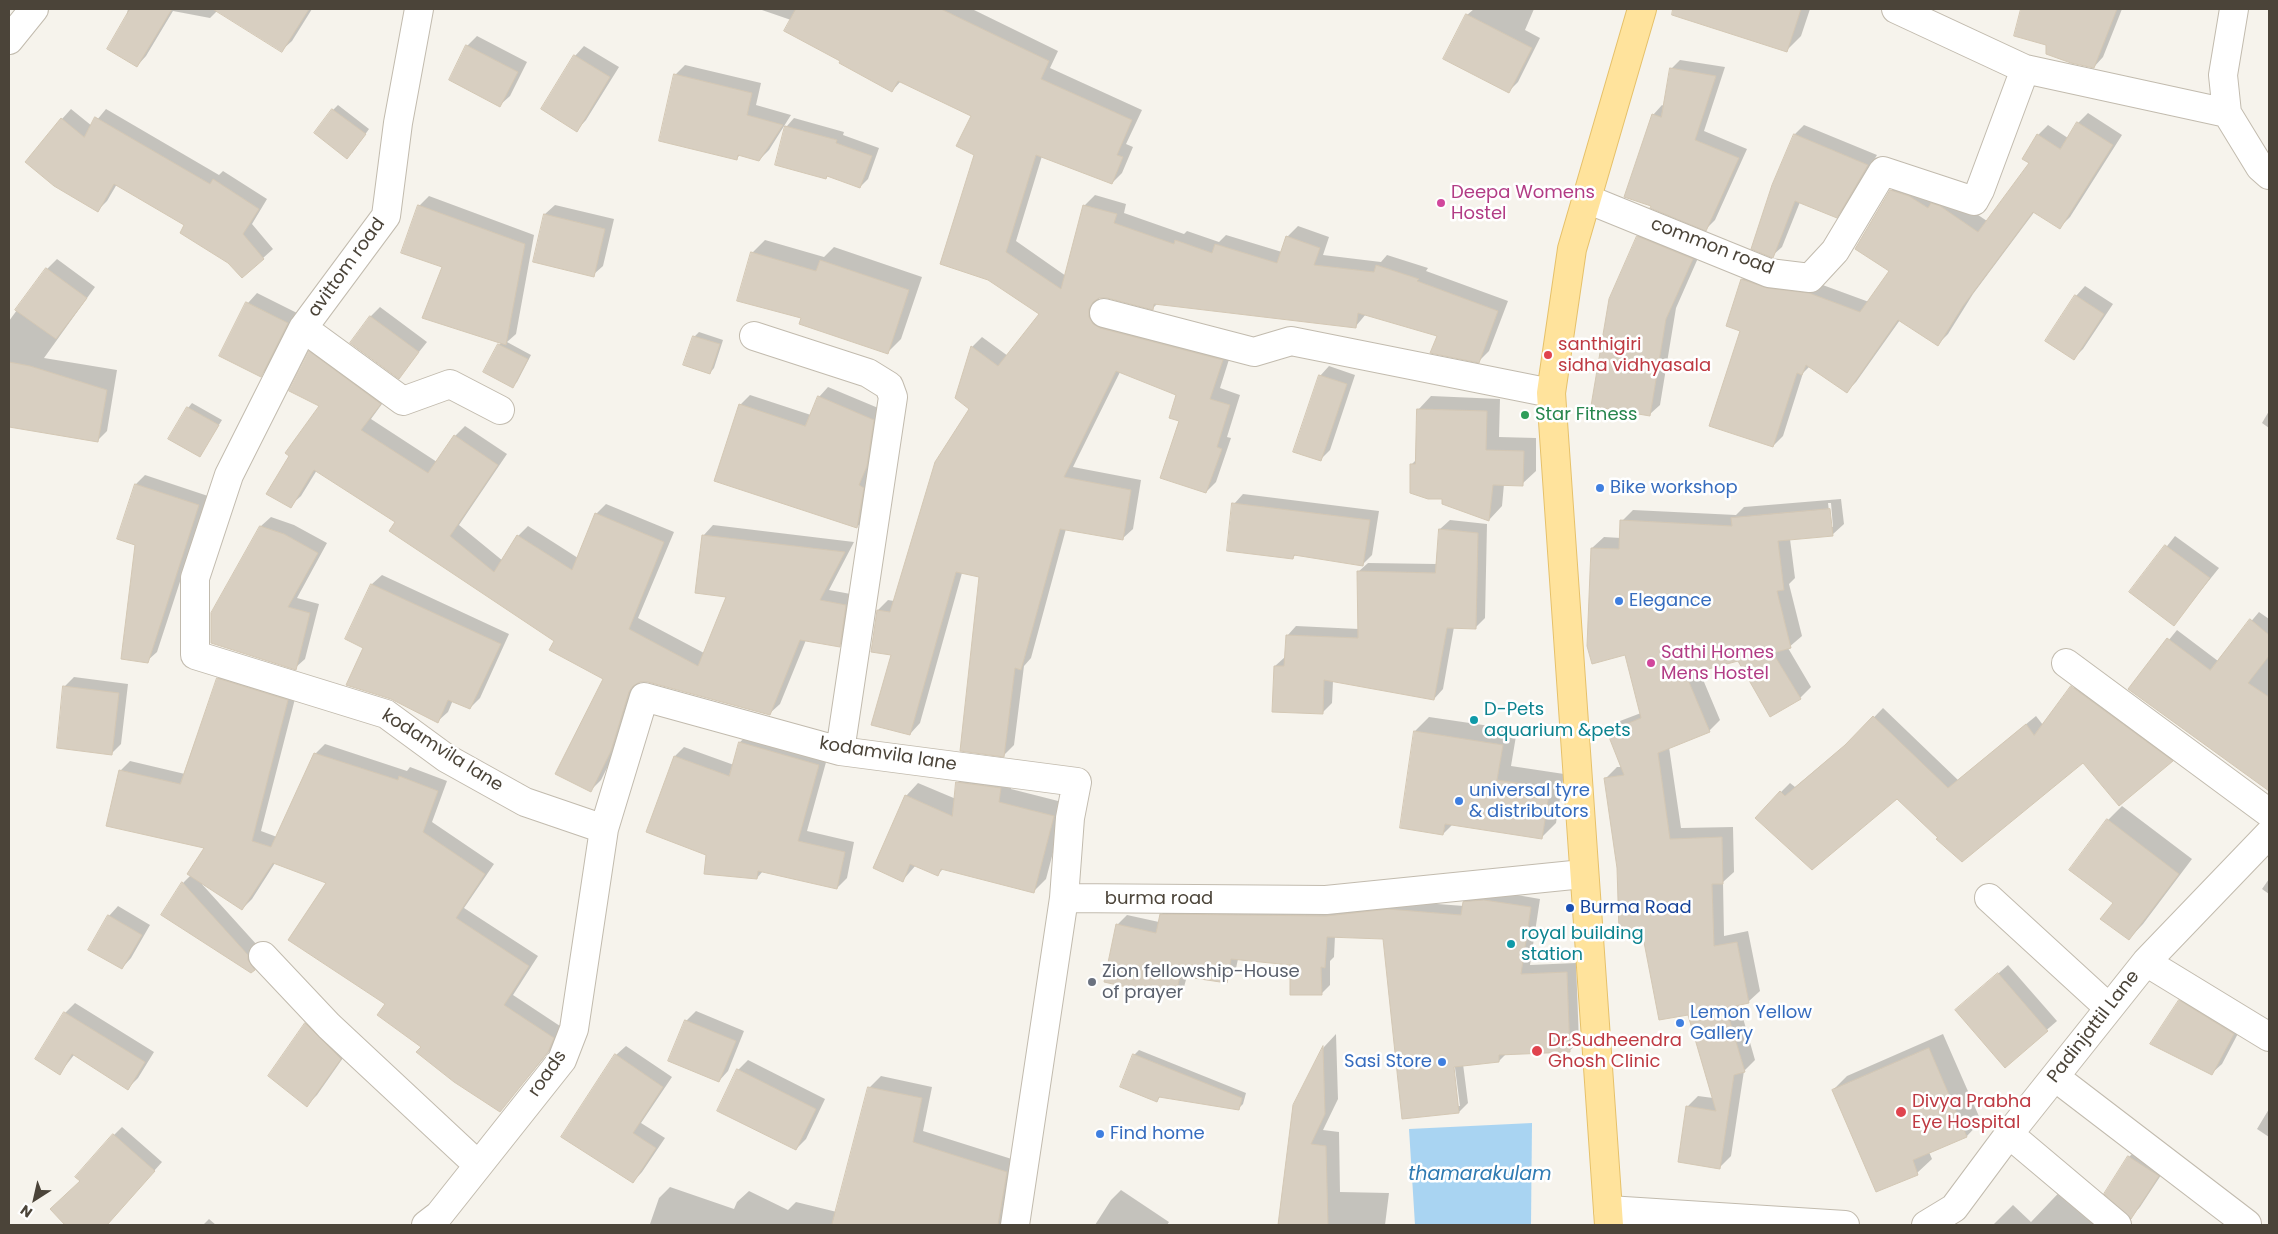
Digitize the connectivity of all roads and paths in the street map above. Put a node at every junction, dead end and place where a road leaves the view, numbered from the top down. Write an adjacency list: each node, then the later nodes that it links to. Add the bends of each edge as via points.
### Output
1 (34, 9): 6 (street)
2 (419, 9): 12 (street, avittom road, via 398,123 386,216)
3 (1642, 9): 10 (main road)
4 (1896, 9): 7 (street)
5 (2234, 9): 8 (street, via 2223,76)
6 (9, 40)
7 (2025, 68): 8 (street); 10 (street, common road, via 1974,201 1883,171 1835,251 1810,278 1769,273)
8 (2227, 113): 9 (street, via 2260,167)
9 (2269, 175)
10 (1587, 199): 14 (main road, via 1572,249)
11 (1104, 313): 14 (street, via 1254,352 1290,341)
12 (303, 328): 15 (street, avittom road, via 403,401 450,384); 19 (street, kodamvila lane, via 226,484 195,578 196,654 386,714 446,758 525,802)
13 (754, 336): 17 (street, via 868,373 889,386 892,397)
14 (1551, 393): 21 (main road)
15 (500, 410)
16 (2066, 664): 18 (street)
17 (840, 751): 19 (street, kodamvila lane, via 644,697); 22 (street, kodamvila lane, via 1077,782 1070,818)
18 (2269, 813)
19 (604, 829): 30 (street, roads, via 574,1029 562,1060)
20 (2269, 834): 25 (street, Padinjattil Lane)
21 (1584, 874): 22 (street, burma road, via 1326,900); 31 (main road)
22 (1064, 898): 34 (street)
23 (1989, 898): 26 (street)
24 (263, 956): 30 (street, via 329,1026)
25 (2146, 962): 26 (street, Padinjattil Lane); 27 (street)
26 (2109, 1008): 28 (street, Padinjattil Lane)
27 (2269, 1037)
28 (2055, 1077): 29 (street, Padinjattil Lane); 32 (street)
29 (2009, 1134): 36 (street, Padinjattil Lane, via 1954,1208); 37 (street)
30 (478, 1165): 33 (street, roads, via 439,1215)
31 (1609, 1217): 35 (street)
32 (2248, 1224)
33 (426, 1225)
34 (1015, 1225)
35 (1845, 1225)
36 (1926, 1225)
37 (2117, 1225)

